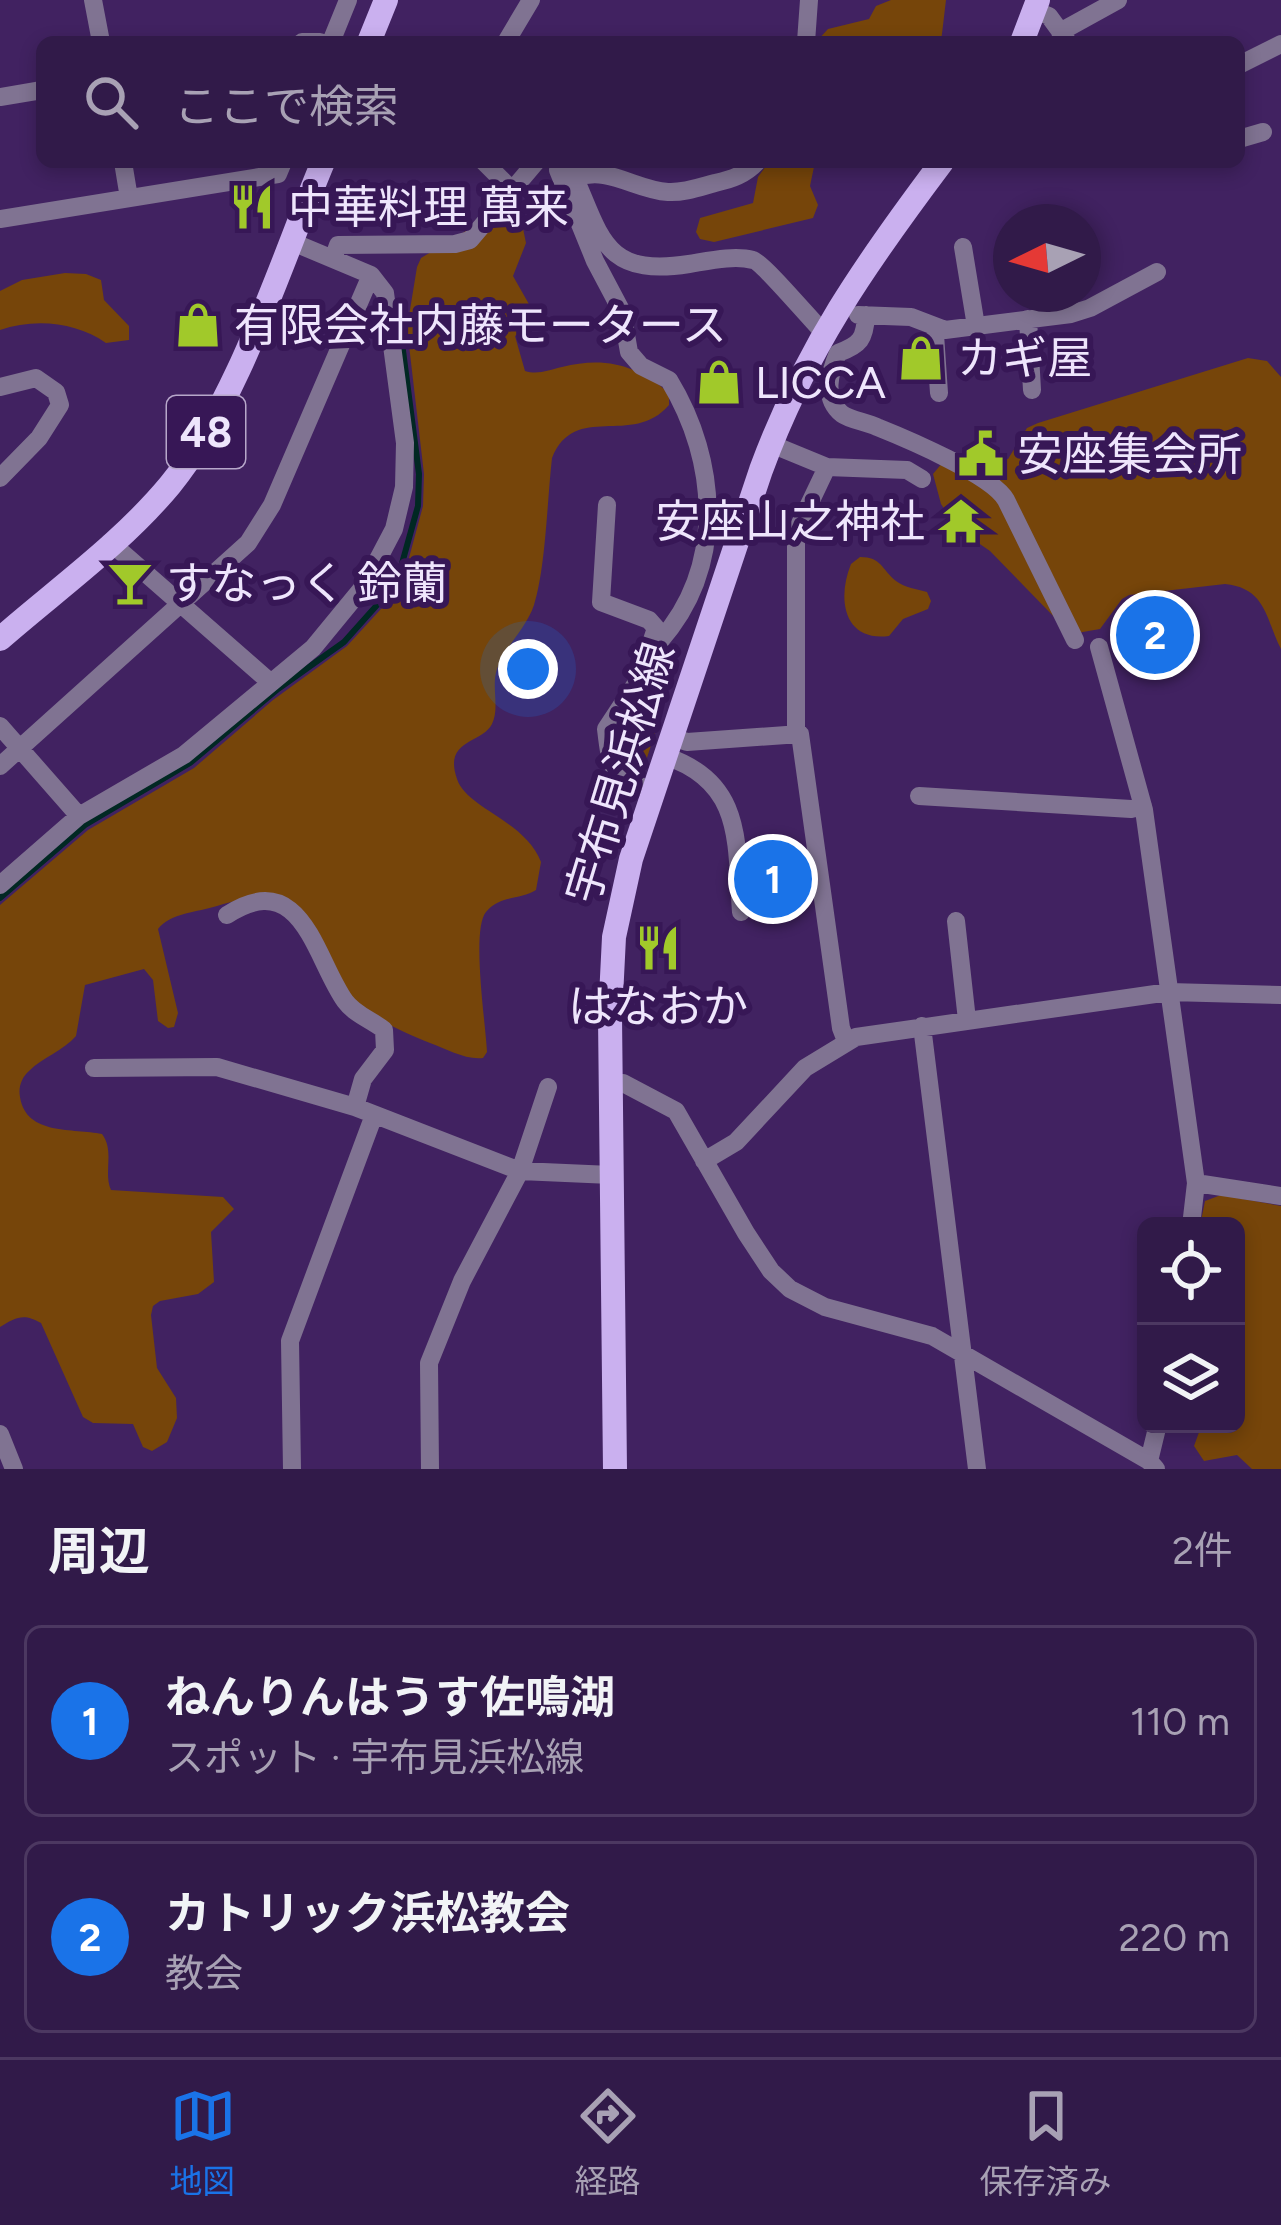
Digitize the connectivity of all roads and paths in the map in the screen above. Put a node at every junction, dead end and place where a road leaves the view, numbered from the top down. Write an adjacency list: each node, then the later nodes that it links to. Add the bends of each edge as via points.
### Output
1 (93, 0): 8 (street)
2 (348, 0): 9 (street)
3 (386, 0): 10 (main road)
4 (531, 0): 11 (street)
5 (808, 0): 12 (street)
6 (1118, 0): 15 (street)
7 (1036, 5): 13 (main road); 14 (street)
8 (100, 36)
9 (333, 36)
10 (371, 36)
11 (510, 36)
12 (806, 36)
13 (1024, 36)
14 (1063, 36)
15 (1065, 36)
16 (1281, 44): 17 (street)
17 (1245, 61)
18 (36, 91): 19 (street)
19 (0, 98)
20 (1263, 131): 21 (street)
21 (1245, 137)
22 (123, 168): 33 (street)
23 (280, 168): 33 (street)
24 (320, 168): 35 (main road, 48)
25 (490, 168): 32 (street)
26 (531, 168): 32 (street)
27 (563, 168): 57 (street, via 622,312 629,352 669,380 709,479 700,560 682,615)
28 (567, 168): 45 (street, via 596,226 626,261 648,269 754,260)
29 (570, 168): 30 (street, via 680,192)
30 (749, 168)
31 (932, 168): 40 (main road, 宇布見浜松線)
32 (512, 190): 37 (street, via 463,243 338,245)
33 (129, 198): 34 (street)
34 (0, 218)
35 (290, 241): 37 (street); 54 (main road, 48, via 208,430 169,485)
36 (963, 247): 43 (street)
37 (333, 259): 39 (street)
38 (1157, 272): 42 (street, via 1080,311)
39 (371, 275): 55 (street, via 262,525); 60 (street, via 385,293 394,351 405,443 400,508 353,603)
40 (838, 306): 41 (street); 45 (main road, 宇布見浜松線)
41 (866, 315): 44 (street, via 911,317); 58 (street, via 863,338 838,353 828,376 841,413 993,482)
42 (1028, 319): 43 (street); 47 (street)
43 (976, 326): 44 (street)
44 (938, 328): 48 (street)
45 (823, 332): 49 (main road, 宇布見浜松線)
46 (0, 386): 51 (street, via 36,378 60,405)
47 (1033, 390)
48 (939, 393)
49 (771, 444): 50 (street); 63 (main road, 宇布見浜松線)
50 (826, 467): 52 (street, via 907,470); 62 (street, via 796,532)
51 (0, 478)
52 (922, 478)
53 (607, 505): 57 (street, via 601,602 650,620)
54 (110, 542): 55 (street); 56 (main road, 48)
55 (181, 605): 60 (street); 64 (street)
56 (0, 639)
57 (654, 639): 66 (street, via 606,729 610,766)
58 (1075, 640)
59 (1099, 647): 68 (street)
60 (270, 682): 69 (street, via 176,762)
61 (0, 726): 64 (street)
62 (796, 734): 63 (street); 78 (street)
63 (669, 746): 66 (main road, 宇布見浜松線); 71 (street, via 711,781 730,811)
64 (19, 748): 65 (street); 69 (street)
65 (0, 766)
66 (653, 791): 80 (main road, 宇布見浜松線, via 614,937)
67 (919, 796): 68 (street)
68 (1143, 806): 74 (street)
69 (79, 816): 70 (street)
70 (0, 885)
71 (741, 912)
72 (227, 915): 82 (street, via 251,903 291,910 310,930 347,1004 384,1030 385,1050 363,1079)
73 (956, 921): 76 (street)
74 (1169, 992): 75 (street); 76 (street); 86 (street)
75 (1281, 995)
76 (967, 1020): 77 (street)
77 (922, 1026): 78 (street); 89 (street)
78 (846, 1041): 83 (street, via 788,1084 736,1142)
79 (94, 1068): 82 (street, via 217,1067)
80 (610, 1084): 83 (street, via 676,1111); 85 (main road, 宇布見浜松線)
81 (548, 1087): 84 (street)
82 (365, 1111): 84 (street); 94 (street, via 290,1341)
83 (704, 1161): 89 (street, via 790,1289)
84 (520, 1171): 85 (street); 95 (street, via 429,1364)
85 (611, 1175): 96 (main road, 宇布見浜松線)
86 (1196, 1183): 87 (street); 88 (street)
87 (1281, 1196)
88 (1192, 1217)
89 (962, 1350): 92 (street); 97 (street)
90 (0, 1433): 93 (street)
91 (1157, 1433): 92 (street)
92 (1152, 1465)
93 (14, 1469)
94 (292, 1469)
95 (430, 1469)
96 (615, 1469)
97 (977, 1469)

